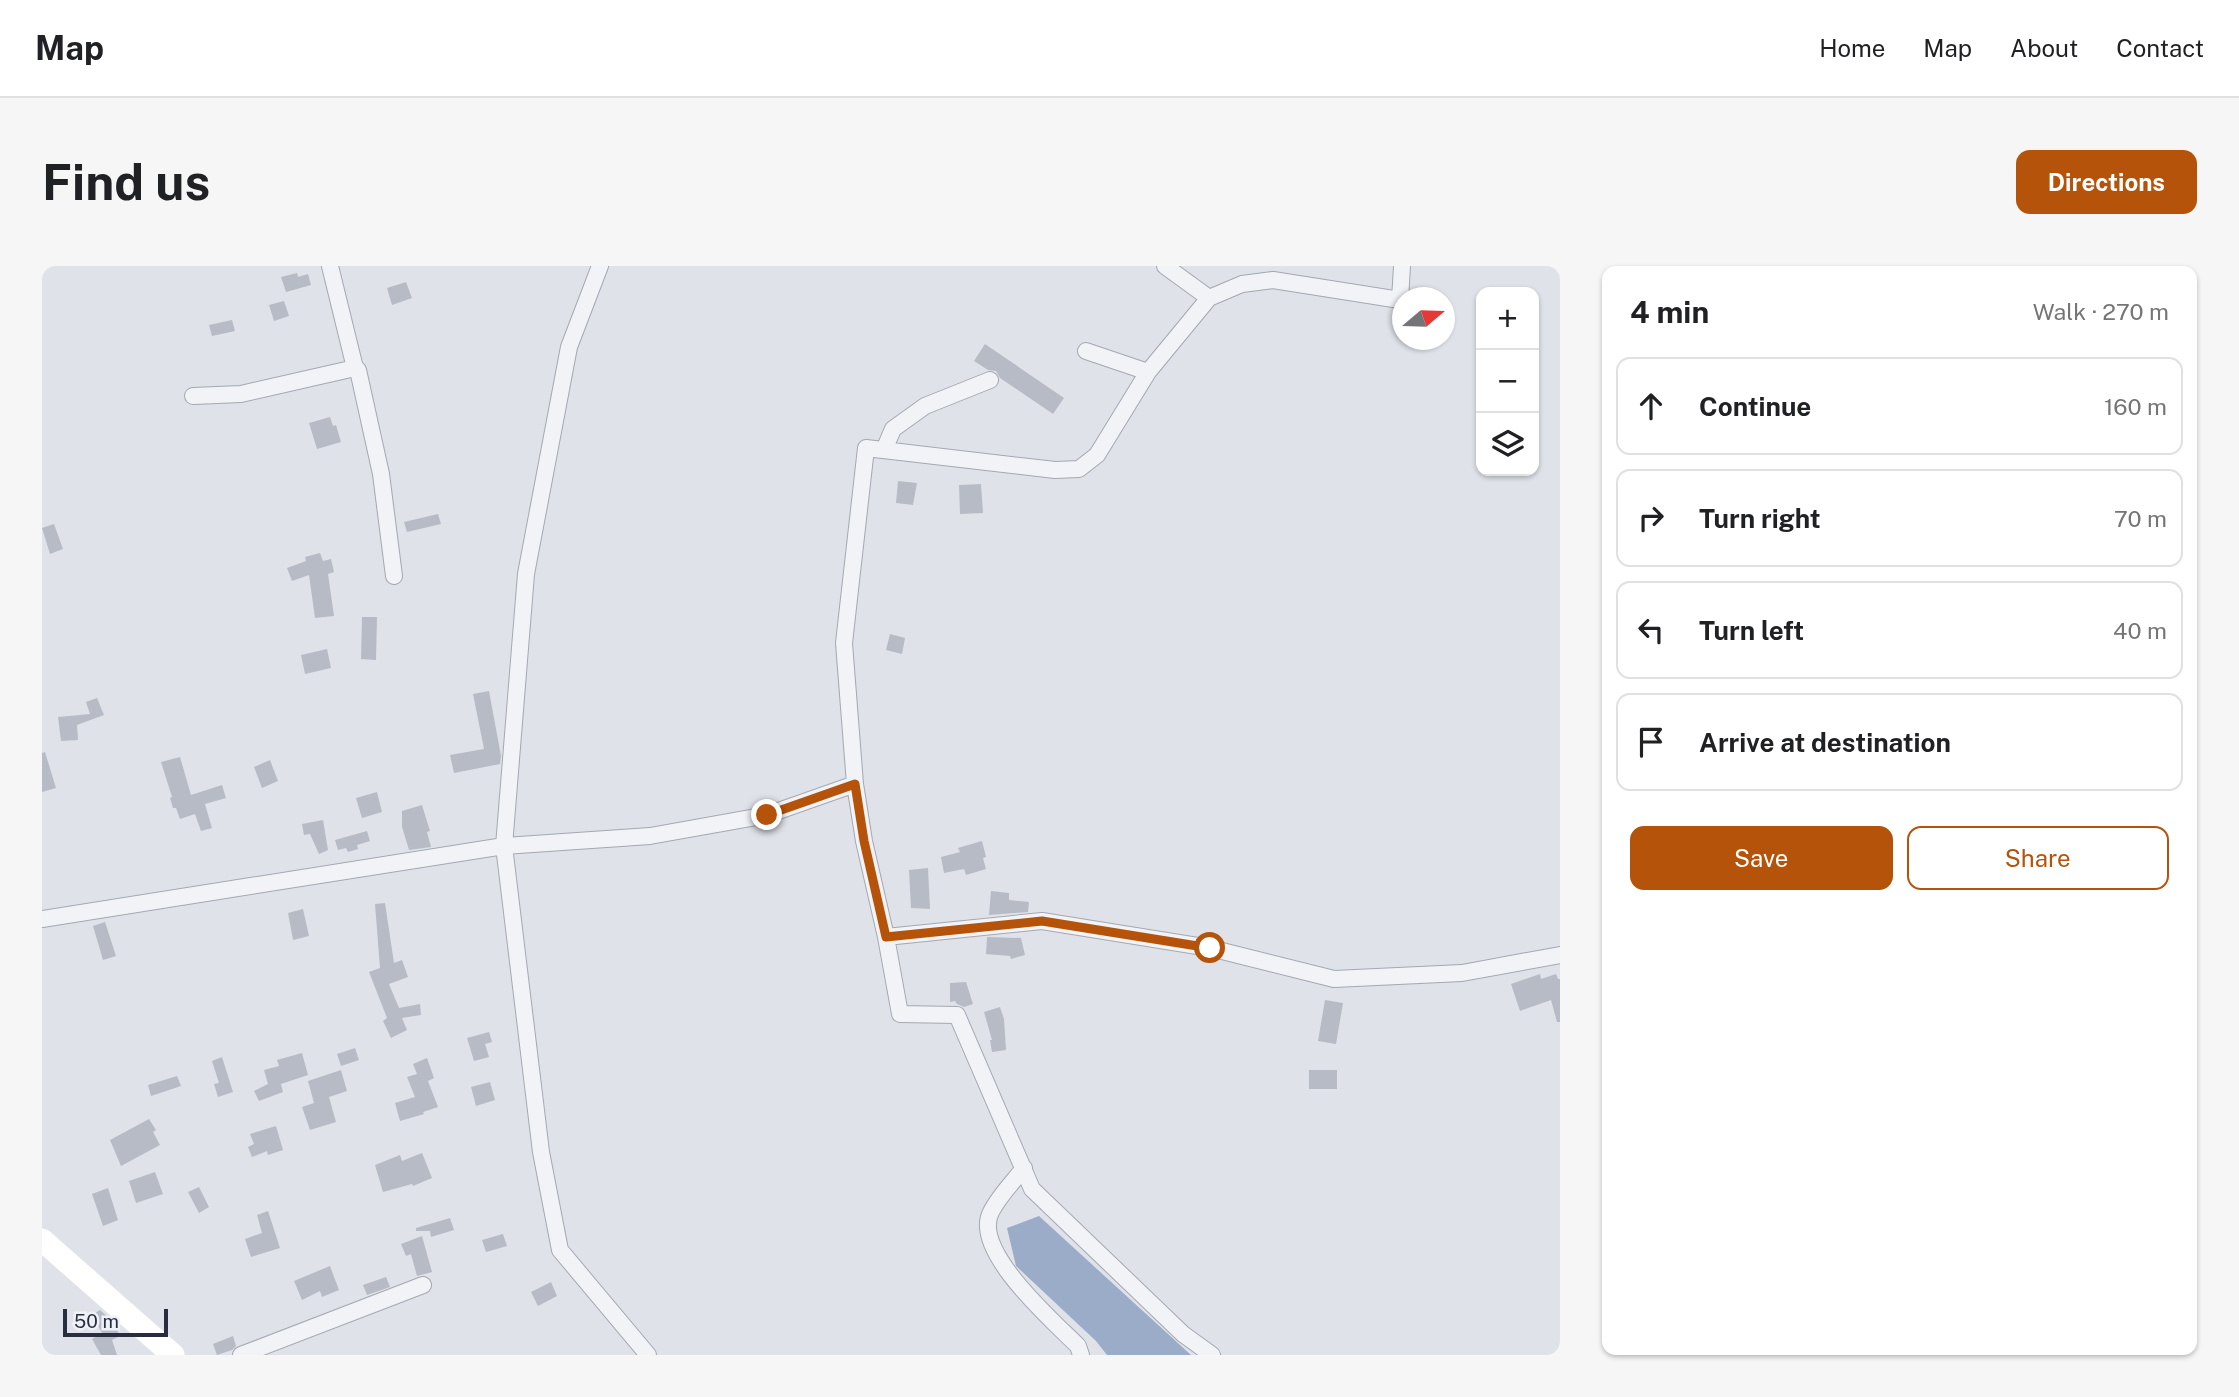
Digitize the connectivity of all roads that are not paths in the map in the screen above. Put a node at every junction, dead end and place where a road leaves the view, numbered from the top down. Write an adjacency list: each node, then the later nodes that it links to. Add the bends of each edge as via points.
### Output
1 (330, 266): 7 (street)
2 (600, 266): 14 (street, via 569,347 526,574)
3 (1164, 266): 5 (street)
4 (1402, 266): 5 (street, via 1400,300 1273,280 1242,284)
5 (1209, 298): 8 (street)
6 (1086, 351): 8 (street)
7 (355, 368): 10 (street, via 241,394); 12 (street, via 381,474)
8 (1148, 372): 11 (street, via 1097,455 1079,469)
9 (990, 380): 11 (street, via 925,406 893,429)
10 (193, 396)
11 (884, 450): 13 (street, via 866,448 844,643)
12 (394, 576)
13 (855, 784): 14 (street, via 767,815 650,836); 16 (street)
14 (504, 846): 15 (street); 23 (street, via 541,1152 560,1251)
15 (42, 919)
16 (886, 937): 17 (street, via 1042,921 1210,948 1334,979 1462,973); 18 (street, via 900,1014 957,1016)
17 (1560, 955)
18 (1024, 1168): 24 (street, via 990,1212 987,1226 995,1252); 25 (street, via 1032,1189 1183,1334)
19 (42, 1240): 21 (street)
20 (423, 1284): 22 (street)
21 (173, 1355)
22 (241, 1355)
23 (648, 1355)
24 (1081, 1355)
25 (1212, 1355)

